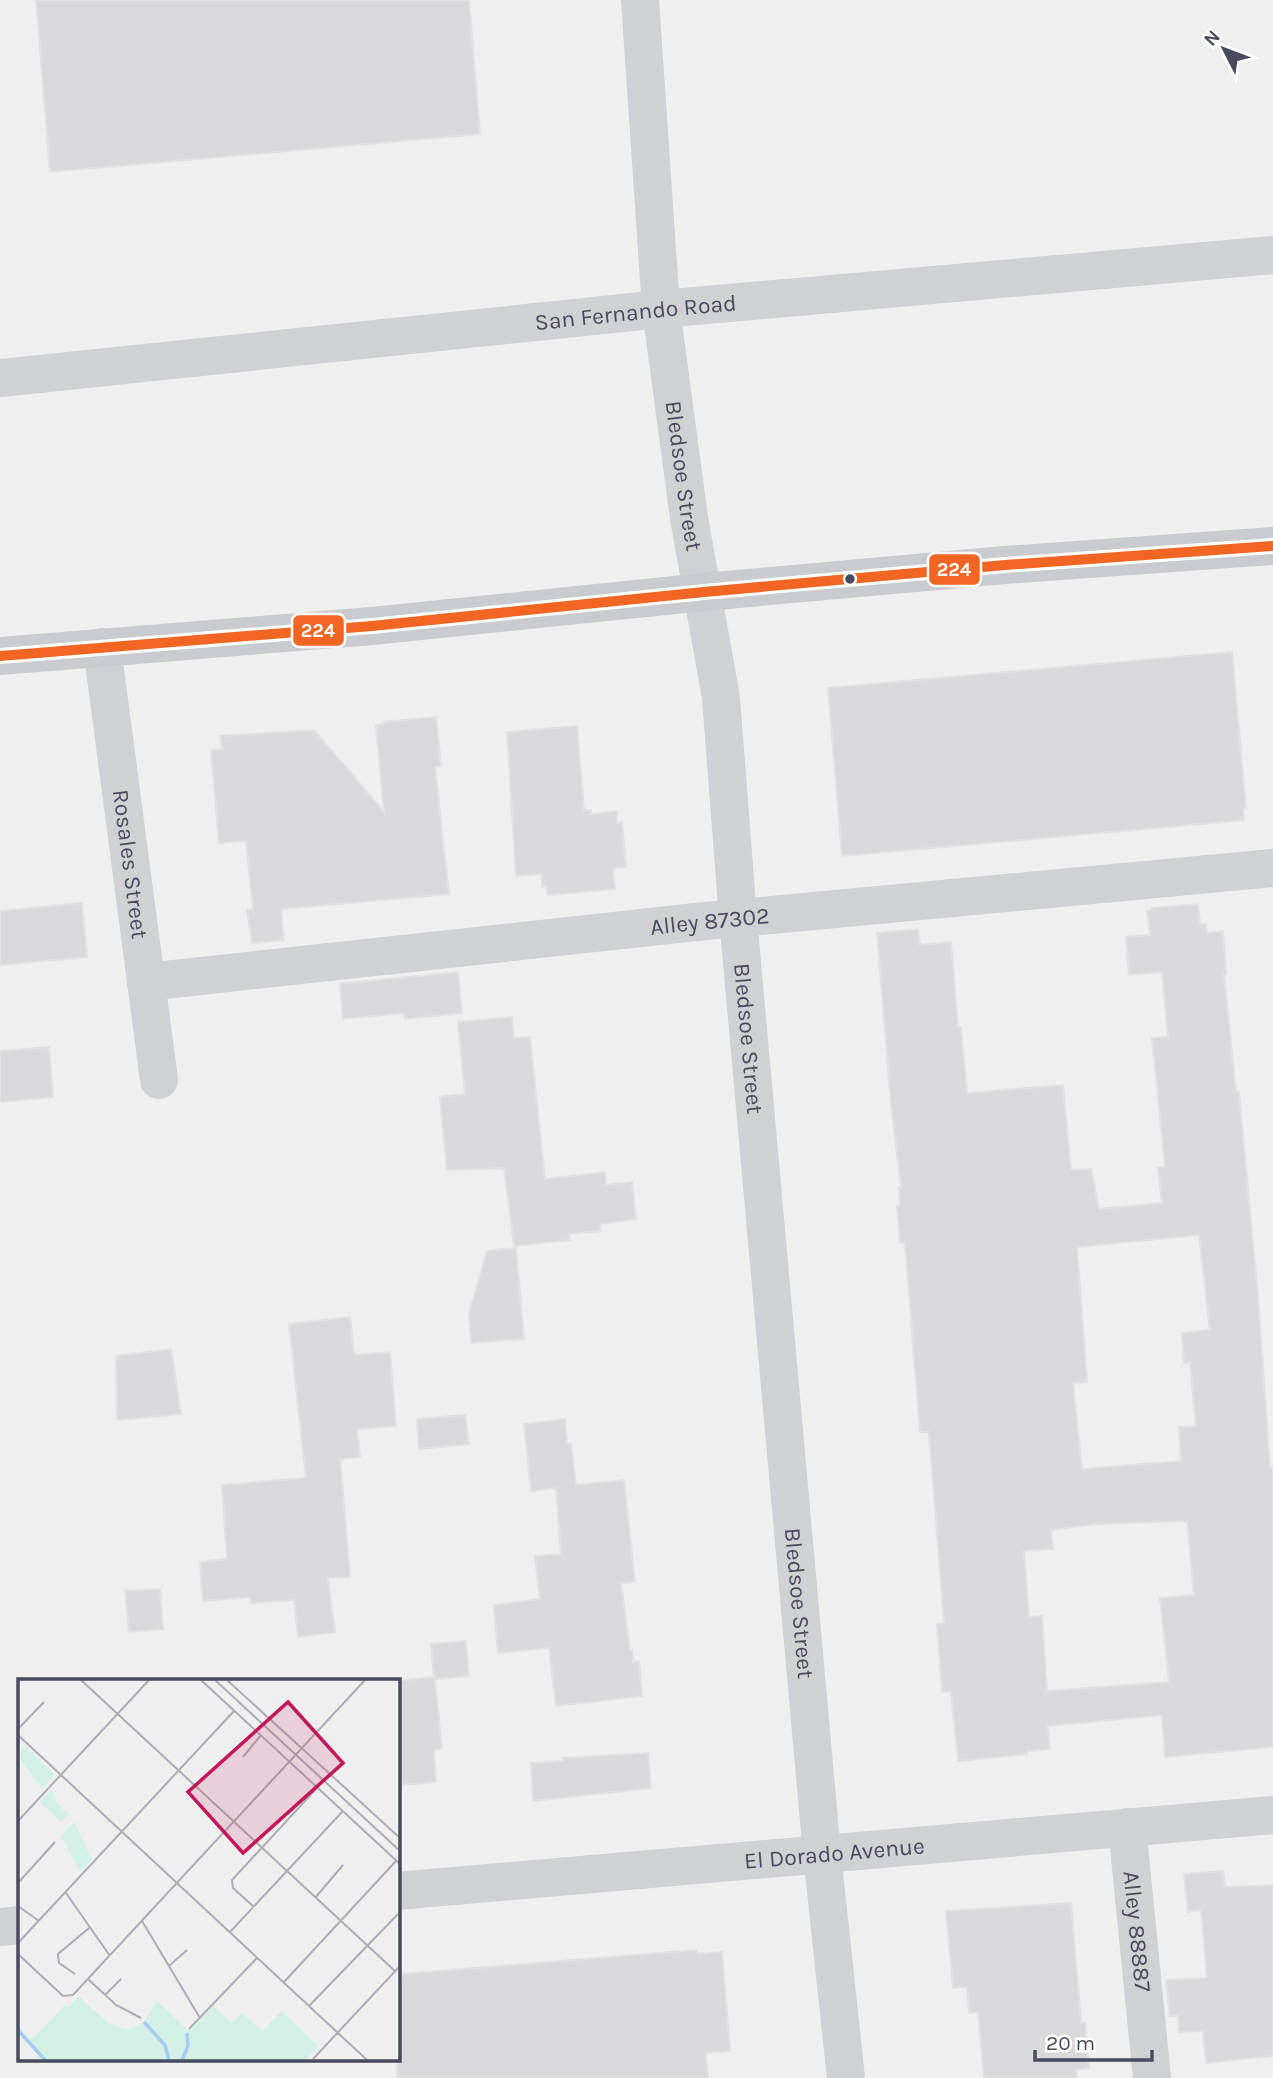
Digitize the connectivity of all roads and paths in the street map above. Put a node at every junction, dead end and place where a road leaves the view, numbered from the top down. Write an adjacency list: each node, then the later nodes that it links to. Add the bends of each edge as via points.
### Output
1 (640, 0): 3 (street, Bledsoe Street)
2 (1273, 255): 3 (street, San Fernando Road)
3 (661, 309): 4 (street, San Fernando Road); 6 (street, Bledsoe Street, via 689,518)
4 (0, 378)
5 (1273, 546): 6 (main road)
6 (704, 592): 7 (main road, via 372,626); 10 (street, Bledsoe Street, via 721,698)
7 (102, 647): 8 (main road); 11 (street, Rosales Street)
8 (0, 656)
9 (1273, 868): 10 (street, Alley 87302)
10 (738, 918): 11 (street, Alley 87302); 15 (street, Bledsoe Street)
11 (146, 982): 12 (street, Rosales Street)
12 (159, 1080)
13 (1273, 1815): 14 (street, El Dorado Avenue)
14 (1127, 1827): 15 (street, El Dorado Avenue); 20 (street, Alley 88887)
15 (822, 1854): 16 (street, El Dorado Avenue); 19 (street, Bledsoe Street)
16 (399, 1891)
17 (18, 1925): 18 (street)
18 (0, 1927)
19 (846, 2078)
20 (1152, 2078)

